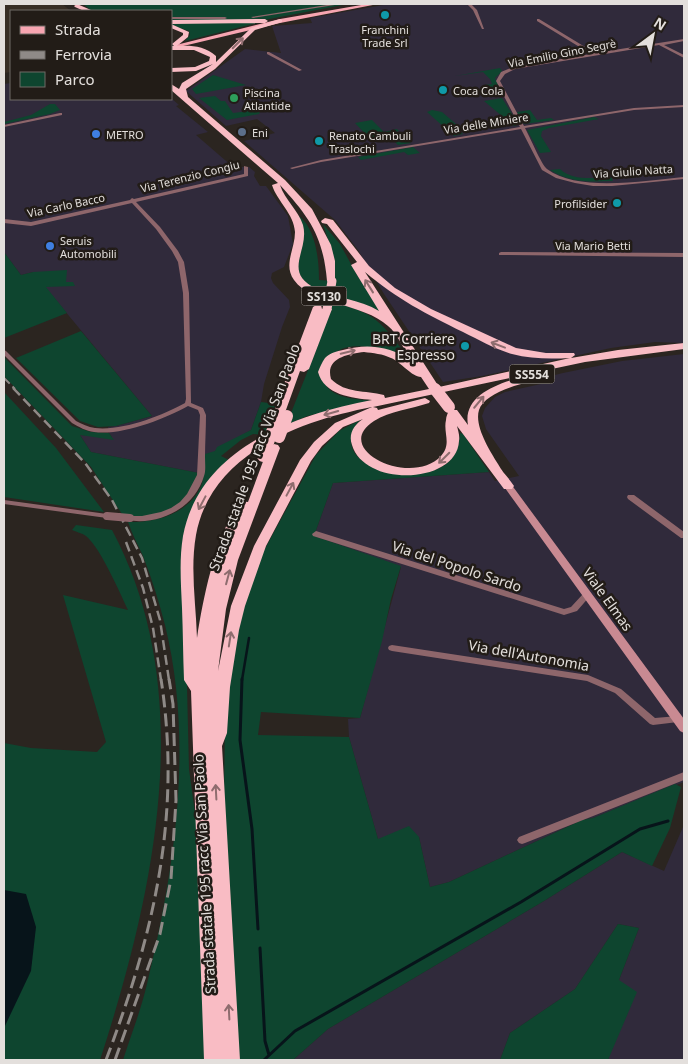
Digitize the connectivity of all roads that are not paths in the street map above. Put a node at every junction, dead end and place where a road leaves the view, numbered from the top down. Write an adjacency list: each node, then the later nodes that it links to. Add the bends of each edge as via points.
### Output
1 (69, 4): 7 (highway)
2 (350, 4): 6 (main road)
3 (365, 4): 6 (main road)
4 (375, 4): 12 (main road)
5 (469, 4): 15 (street, via 476,10)
6 (338, 6): 8 (street); 12 (main road)
7 (77, 7)
8 (253, 17)
9 (225, 18): 11 (street)
10 (172, 20): 12 (highway)
11 (172, 20)
12 (279, 20): 18 (main road); 26 (highway, one-way to 12, via 182,89 185,85 213,68 253,29)
13 (538, 20): 20 (street)
14 (172, 26): 18 (highway, via 186,32 186,36)
15 (483, 28)
16 (684, 40): 17 (street, Via Emilio Gino Segrè)
17 (660, 44): 20 (street, Via Emilio Gino Segrè); 21 (street)
18 (174, 46): 22 (highway, via 196,48 214,57 212,62 196,69)
19 (268, 53): 23 (street)
20 (595, 55): 30 (street, Via Emilio Gino Segrè, via 514,68 501,76 498,81)
21 (684, 57)
22 (172, 70)
23 (300, 70)
24 (172, 87): 26 (highway, SS130)
25 (172, 93): 34 (highway, SS130)
26 (185, 99): 34 (highway, SS130)
27 (684, 106): 30 (street, Via delle Miniere, via 634,109)
28 (60, 114): 29 (street)
29 (4, 126)
30 (523, 127): 32 (street, Via delle Miniere); 33 (street, Via Giulio Natta, via 544,169 568,181 600,184)
31 (246, 167): 35 (street, Via Terenzio Congiu, via 246,175)
32 (292, 168)
33 (684, 178)
34 (279, 183): 36 (highway, SS130, via 289,184); 40 (highway, Strada statale 195 racc Via San Paolo, bridge, via 313,232 328,281); 42 (highway, SS130, via 277,190 299,229 300,241 294,263 296,277 312,290 370,310)
35 (132, 200): 37 (street, Via Carlo Bacco, via 31,224); 51 (street, via 158,228 181,262 186,293)
36 (325, 221): 41 (highway, SS130, one-way to 36); 43 (highway, one-way to 36, via 636,347 546,356 500,346 392,290 359,261 334,227)
37 (4, 222)
38 (501, 254): 39 (street, Via Mario Betti)
39 (684, 255)
40 (322, 308): 62 (highway, Strada statale 195 racc Via San Paolo, bridge, via 212,585); 64 (highway, Strada statale 195 racc Via San Paolo, one-way to 40, bridge, via 211,662 219,609 232,560 287,416)
41 (387, 315): 42 (highway, SS130); 47 (highway, via 394,318 424,360)
42 (394, 327): 47 (highway, SS130)
43 (659, 348): 44 (highway, SS554); 50 (highway, SS554, via 595,357)
44 (684, 348): 46 (highway, SS554)
45 (4, 352): 51 (street, via 74,422 83,427 95,430 120,428)
46 (604, 359): 49 (highway, SS554); 54 (highway, one-way to 46, via 473,421 475,405 480,398 503,387)
47 (420, 366): 48 (highway, SS130)
48 (425, 377): 49 (highway); 50 (highway, one-way to 48, via 376,398 346,393 326,379 324,370 335,356 348,351 376,349 402,358)
49 (433, 393): 52 (highway, SS554); 53 (highway, bridge); 53 (highway, one-way to 49, via 455,432 452,450 436,466 408,472 391,471 360,455 355,445 361,426 382,412 424,402)
50 (414, 395): 52 (highway, SS554)
51 (188, 404): 57 (street, bridge, via 201,409 203,415 201,475 188,499 170,513 152,518 130,518)
52 (380, 405): 62 (highway, one-way to 62, via 335,412 272,434 237,458 208,490 196,512 187,549 191,680); 64 (highway, one-way to 52, via 220,733 232,630 260,546 306,460 318,444 348,420)
53 (451, 411): 54 (highway)
54 (490, 462): 55 (highway)
55 (508, 486): 60 (main road, Viale Elmas)
56 (631, 497): 59 (street)
57 (4, 502)
58 (316, 534): 60 (street, Via del Popolo Sardo, via 564,612 574,609)
59 (684, 536)
60 (586, 596): 63 (main road, Viale Elmas)
61 (392, 648): 63 (street, Via dell'Autonomia, via 588,678 618,691 653,722)
62 (198, 690): 66 (highway, Strada statale 195 racc Via San Paolo)
63 (681, 724)
64 (214, 746): 66 (highway, Strada statale 195 racc Via San Paolo, one-way to 64)
65 (684, 776): 67 (street)
66 (211, 839): 68 (highway, Strada statale 195 racc Via San Paolo); 69 (highway, Strada statale 195 racc Via San Paolo, one-way to 66)
67 (522, 840)
68 (214, 1060)
69 (231, 1060)

